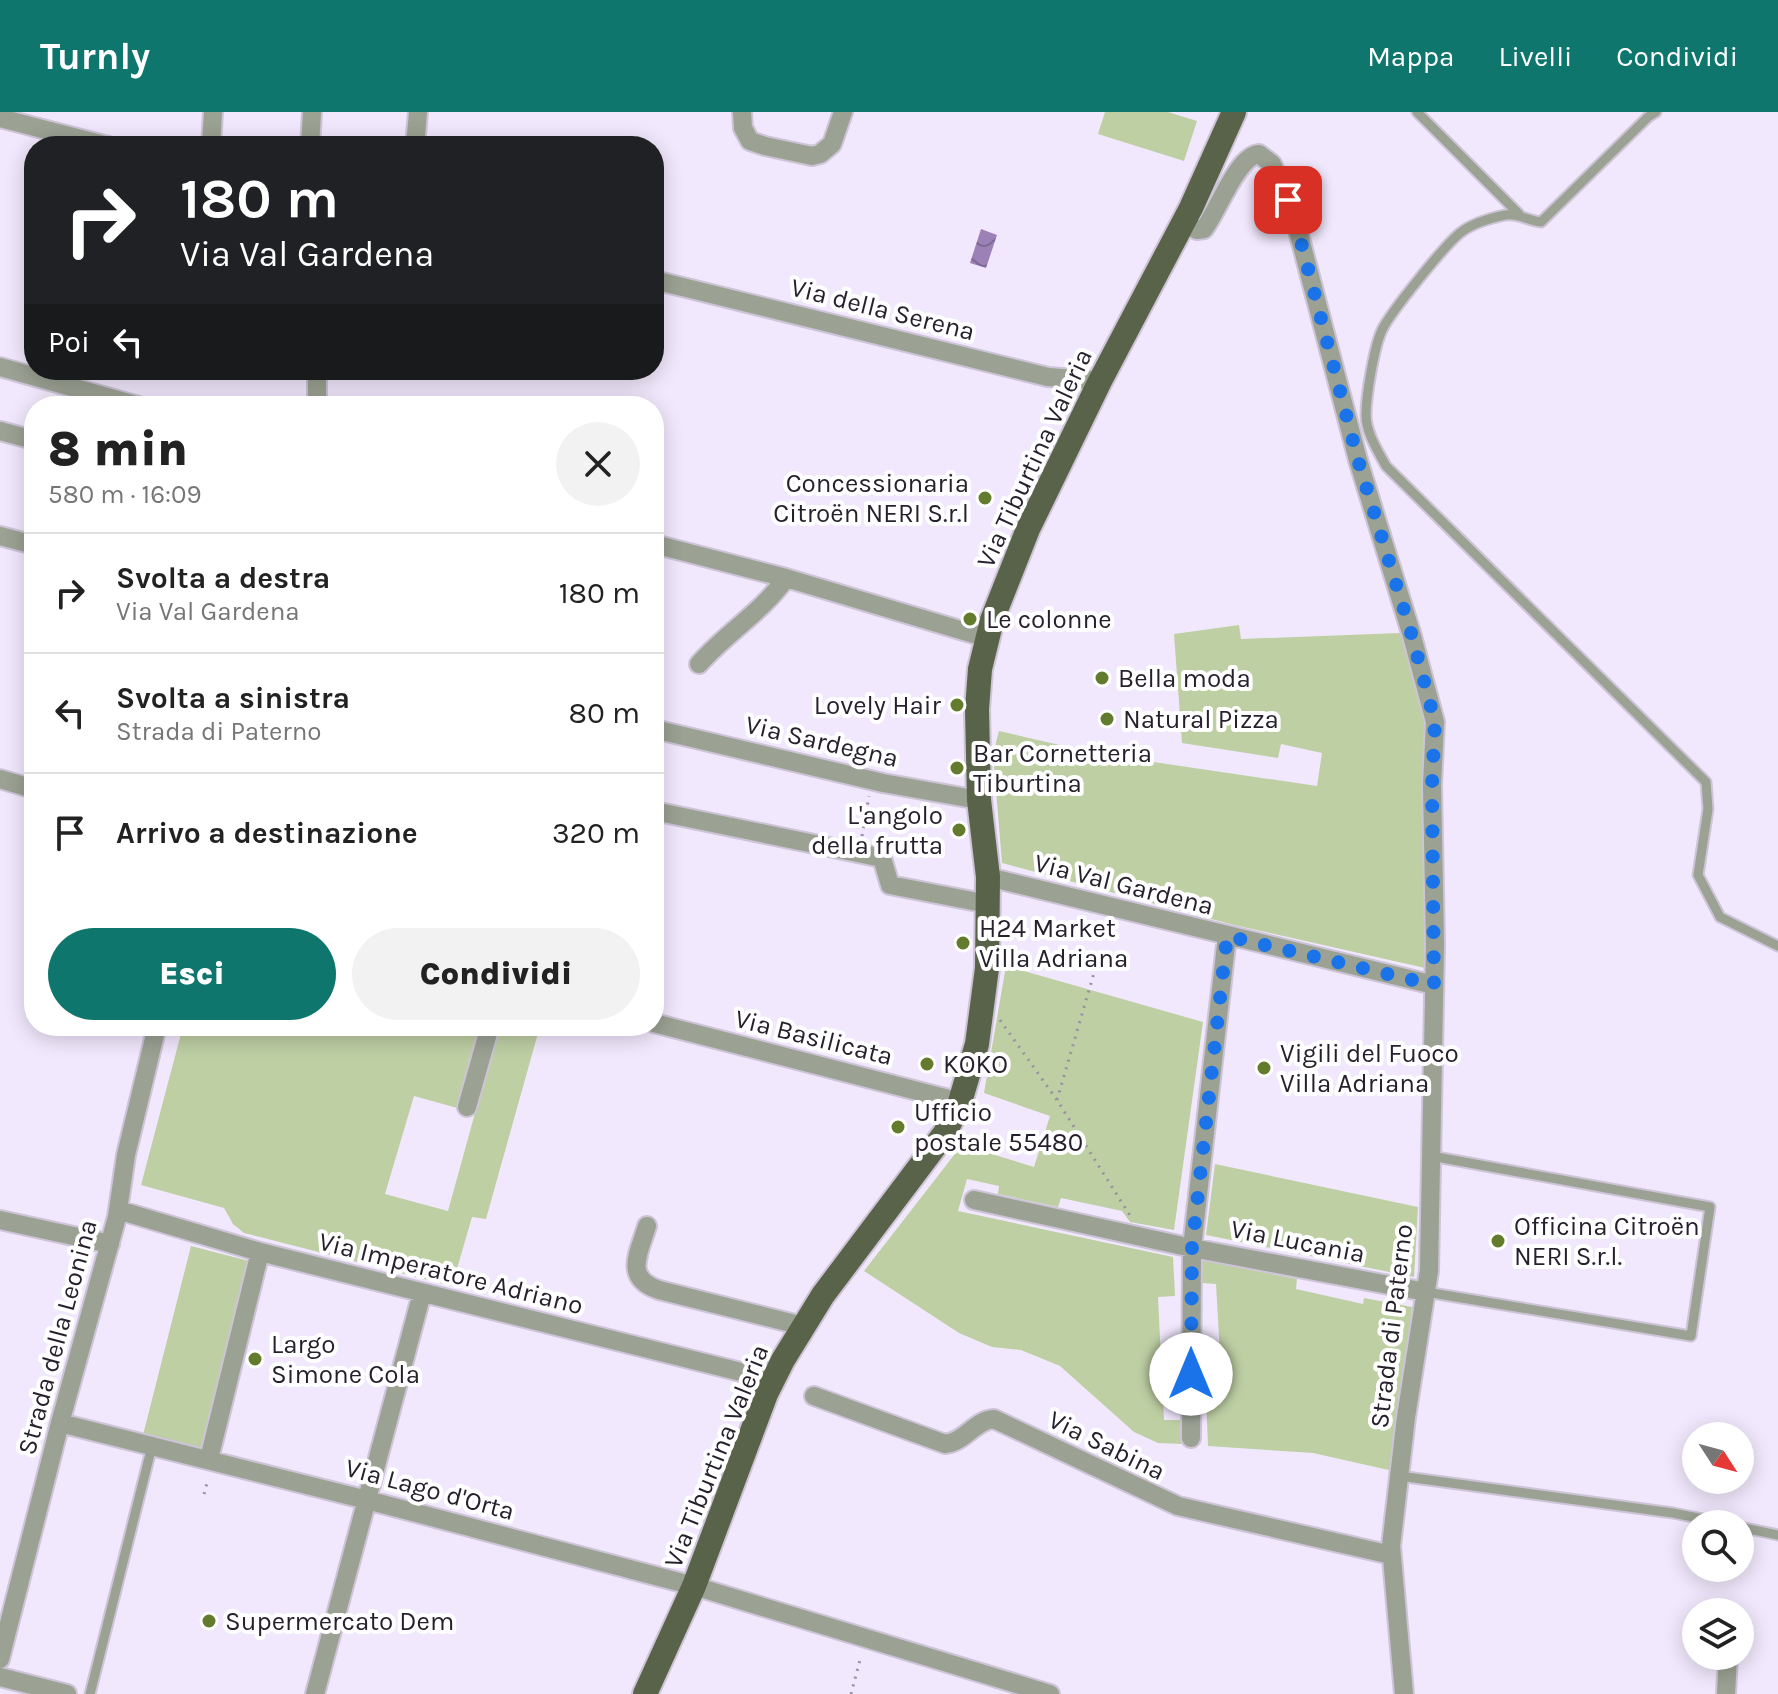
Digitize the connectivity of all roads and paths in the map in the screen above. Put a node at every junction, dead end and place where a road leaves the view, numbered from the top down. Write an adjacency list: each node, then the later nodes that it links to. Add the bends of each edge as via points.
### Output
1 (213, 112): 12 (street)
2 (312, 112): 13 (street)
3 (418, 112): 14 (street)
4 (742, 112): 5 (street, via 750,141 812,156 832,144)
5 (843, 112)
6 (1234, 112): 15 (main road, Via Tiburtina Valeria)
7 (1244, 112): 15 (main road, Via Tiburtina Valeria)
8 (1417, 112): 16 (lane)
9 (1656, 112): 16 (lane, via 1541,222)
10 (0, 118): 11 (street)
11 (49, 136)
12 (212, 136)
13 (311, 136)
14 (416, 136)
15 (1223, 142): 17 (main road, Via Tiburtina Valeria)
16 (1519, 214): 42 (lane, via 1460,233 1382,330 1366,417 1370,435 1386,466 1706,782 1708,809 1698,875 1720,917)
17 (1184, 223): 22 (main road, Via Tiburtina Valeria); 44 (street, Strada di Paterno, via 1204,229 1241,165 1256,153 1272,164 1295,219 1435,722)
18 (664, 282): 22 (street, Via della Serena, via 1042,376)
19 (0, 367): 20 (street)
20 (24, 371)
21 (80, 380): 23 (street)
22 (1100, 381): 30 (main road, Via Tiburtina Valeria, via 1019,549)
23 (116, 396)
24 (0, 431): 25 (street)
25 (24, 437)
26 (0, 536): 27 (street)
27 (24, 542)
28 (664, 547): 29 (street)
29 (786, 578): 30 (street); 31 (street)
30 (987, 638): 36 (main road, Via Tiburtina Valeria, via 977,709)
31 (699, 664)
32 (664, 731): 34 (street, Via Sardegna)
33 (0, 779): 35 (street)
34 (872, 780): 36 (street, Via Sardegna); 38 (path)
35 (24, 786)
36 (979, 800): 39 (main road, Via Tiburtina Valeria)
37 (664, 813): 38 (street)
38 (859, 853): 40 (street, via 882,858 890,885)
39 (988, 877): 40 (main road, Via Tiburtina Valeria); 41 (street, Via Val Gardena)
40 (988, 904): 45 (main road, Via Tiburtina Valeria)
41 (1227, 936): 44 (street, Via Val Gardena); 59 (street)
42 (1778, 946)
43 (1096, 966): 49 (path)
44 (1434, 985): 52 (street, Strada di Paterno)
45 (984, 997): 49 (path); 50 (main road, Via Tiburtina Valeria)
46 (664, 1026): 50 (street, Via Basilicata)
47 (155, 1036): 54 (street, Strada della Leonina)
48 (487, 1036): 51 (street)
49 (1057, 1100): 57 (path)
50 (960, 1102): 63 (main road, Via Tiburtina Valeria, via 945,1133)
51 (467, 1107)
52 (1431, 1156): 61 (street, Strada di Paterno); 61 (lane, via 1710,1207 1691,1336)
53 (974, 1200): 57 (street, Via Lucania)
54 (118, 1210): 58 (street, Strada della Leonina); 60 (street, Via Imperatore Adriano)
55 (0, 1220): 58 (street)
56 (647, 1226): 63 (street, via 636,1264 643,1283)
57 (1144, 1237): 59 (street, Via Lucania)
58 (110, 1244): 66 (street, Strada della Leonina)
59 (1192, 1248): 61 (street, Via Lucania); 67 (street)
60 (260, 1252): 62 (street, Via Imperatore Adriano); 69 (street)
61 (1426, 1292): 70 (street, Strada di Paterno)
62 (422, 1293): 64 (street, Via Imperatore Adriano); 71 (street)
63 (803, 1326): 64 (main road, Via Tiburtina Valeria)
64 (773, 1380): 76 (main road, Via Tiburtina Valeria)
65 (814, 1396): 75 (street, Via Sabina, via 945,1444 994,1419 1183,1508)
66 (60, 1423): 68 (street, Via Lago d'Orta); 77 (street, Strada della Leonina)
67 (1191, 1438)
68 (152, 1446): 69 (street, Via Lago d'Orta); 83 (lane)
69 (209, 1459): 71 (street, Via Lago d'Orta)
70 (1399, 1476): 72 (lane); 75 (street, Strada di Paterno)
71 (367, 1500): 76 (street, Via Lago d'Orta); 84 (street)
72 (1682, 1515)
73 (1754, 1530): 74 (lane)
74 (1778, 1535)
75 (1391, 1555): 88 (street, Strada di Paterno)
76 (694, 1586): 78 (street); 85 (main road, Via Tiburtina Valeria)
77 (4, 1629): 79 (street, Strada della Leonina)
78 (867, 1649): 86 (path); 87 (street)
79 (0, 1659)
80 (1727, 1670): 89 (street)
81 (0, 1677): 82 (street)
82 (67, 1694)
83 (90, 1694)
84 (315, 1694)
85 (645, 1694)
86 (851, 1694)
87 (1050, 1694)
88 (1405, 1694)
89 (1726, 1694)

